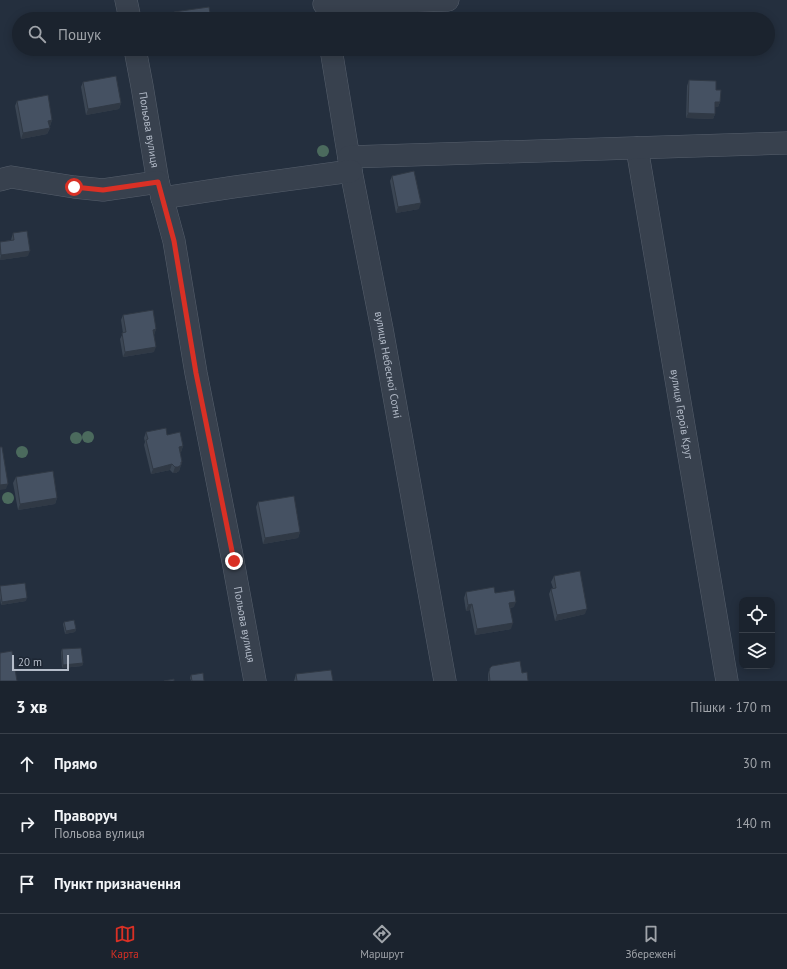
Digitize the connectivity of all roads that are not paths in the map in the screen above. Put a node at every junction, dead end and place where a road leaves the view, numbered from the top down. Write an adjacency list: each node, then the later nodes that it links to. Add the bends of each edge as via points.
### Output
1 (126, 0): 4 (street)
2 (448, 0): 3 (street)
3 (325, 8)
4 (129, 12)
5 (136, 56): 11 (street, Польова вулиця)
6 (332, 56): 9 (street, вулиця Небесної Сотні)
7 (787, 143): 8 (street)
8 (637, 148): 9 (street); 14 (street, вулиця Героїв Крут)
9 (350, 164): 11 (street, via 234,187); 13 (street, вулиця Небесної Сотні, via 392,382)
10 (0, 180): 11 (street, via 11,177 103,190)
11 (160, 190): 12 (street, Польова вулиця, via 174,241 196,373)
12 (255, 681)
13 (444, 681)
14 (727, 681)

